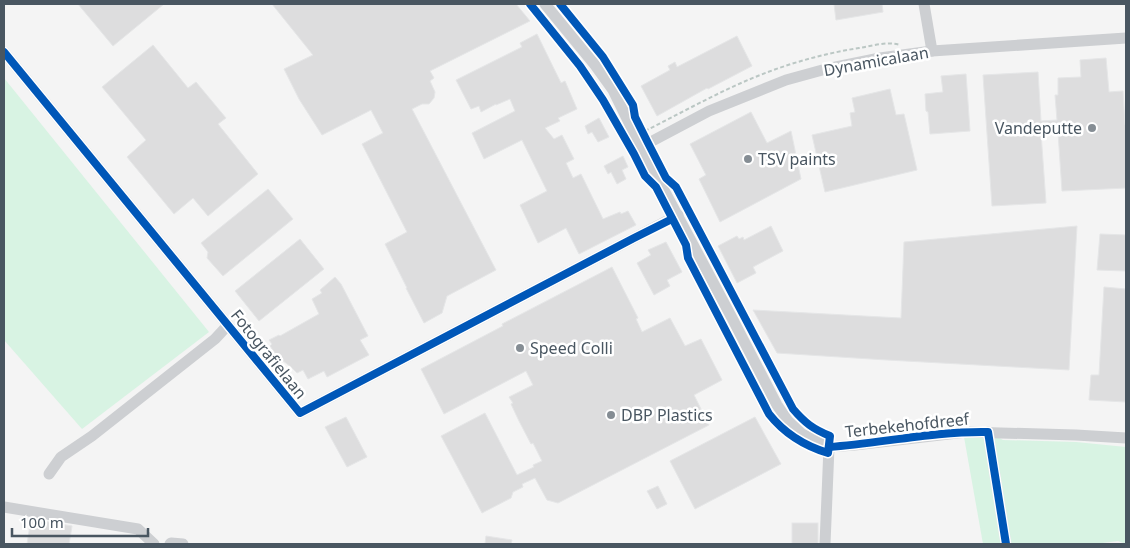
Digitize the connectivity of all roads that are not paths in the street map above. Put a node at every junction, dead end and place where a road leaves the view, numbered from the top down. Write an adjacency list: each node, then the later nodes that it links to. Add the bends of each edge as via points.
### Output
1 (545, 4): 6 (street, Terbekehofdreef, via 614,90)
2 (926, 4): 4 (street)
3 (1126, 38): 4 (street, Dynamicalaan)
4 (932, 51): 6 (street, Dynamicalaan, via 880,58 786,80 709,111)
5 (4, 52): 8 (street, Fotografielaan)
6 (644, 145): 7 (street, Terbekehofdreef)
7 (678, 216): 8 (street, Fotografielaan, via 300,413); 11 (street, Terbekehofdreef, via 777,406 802,434)
8 (228, 325): 12 (street, via 215,339 108,424 61,457)
9 (988, 432): 10 (street, Terbekehofdreef); 11 (street, Terbekehofdreef); 18 (street)
10 (1126, 438)
11 (829, 446): 17 (street)
12 (49, 474)
13 (4, 507): 14 (street, via 138,529)
14 (154, 544)
15 (170, 544): 16 (street)
16 (183, 544)
17 (825, 544)
18 (1006, 544)

